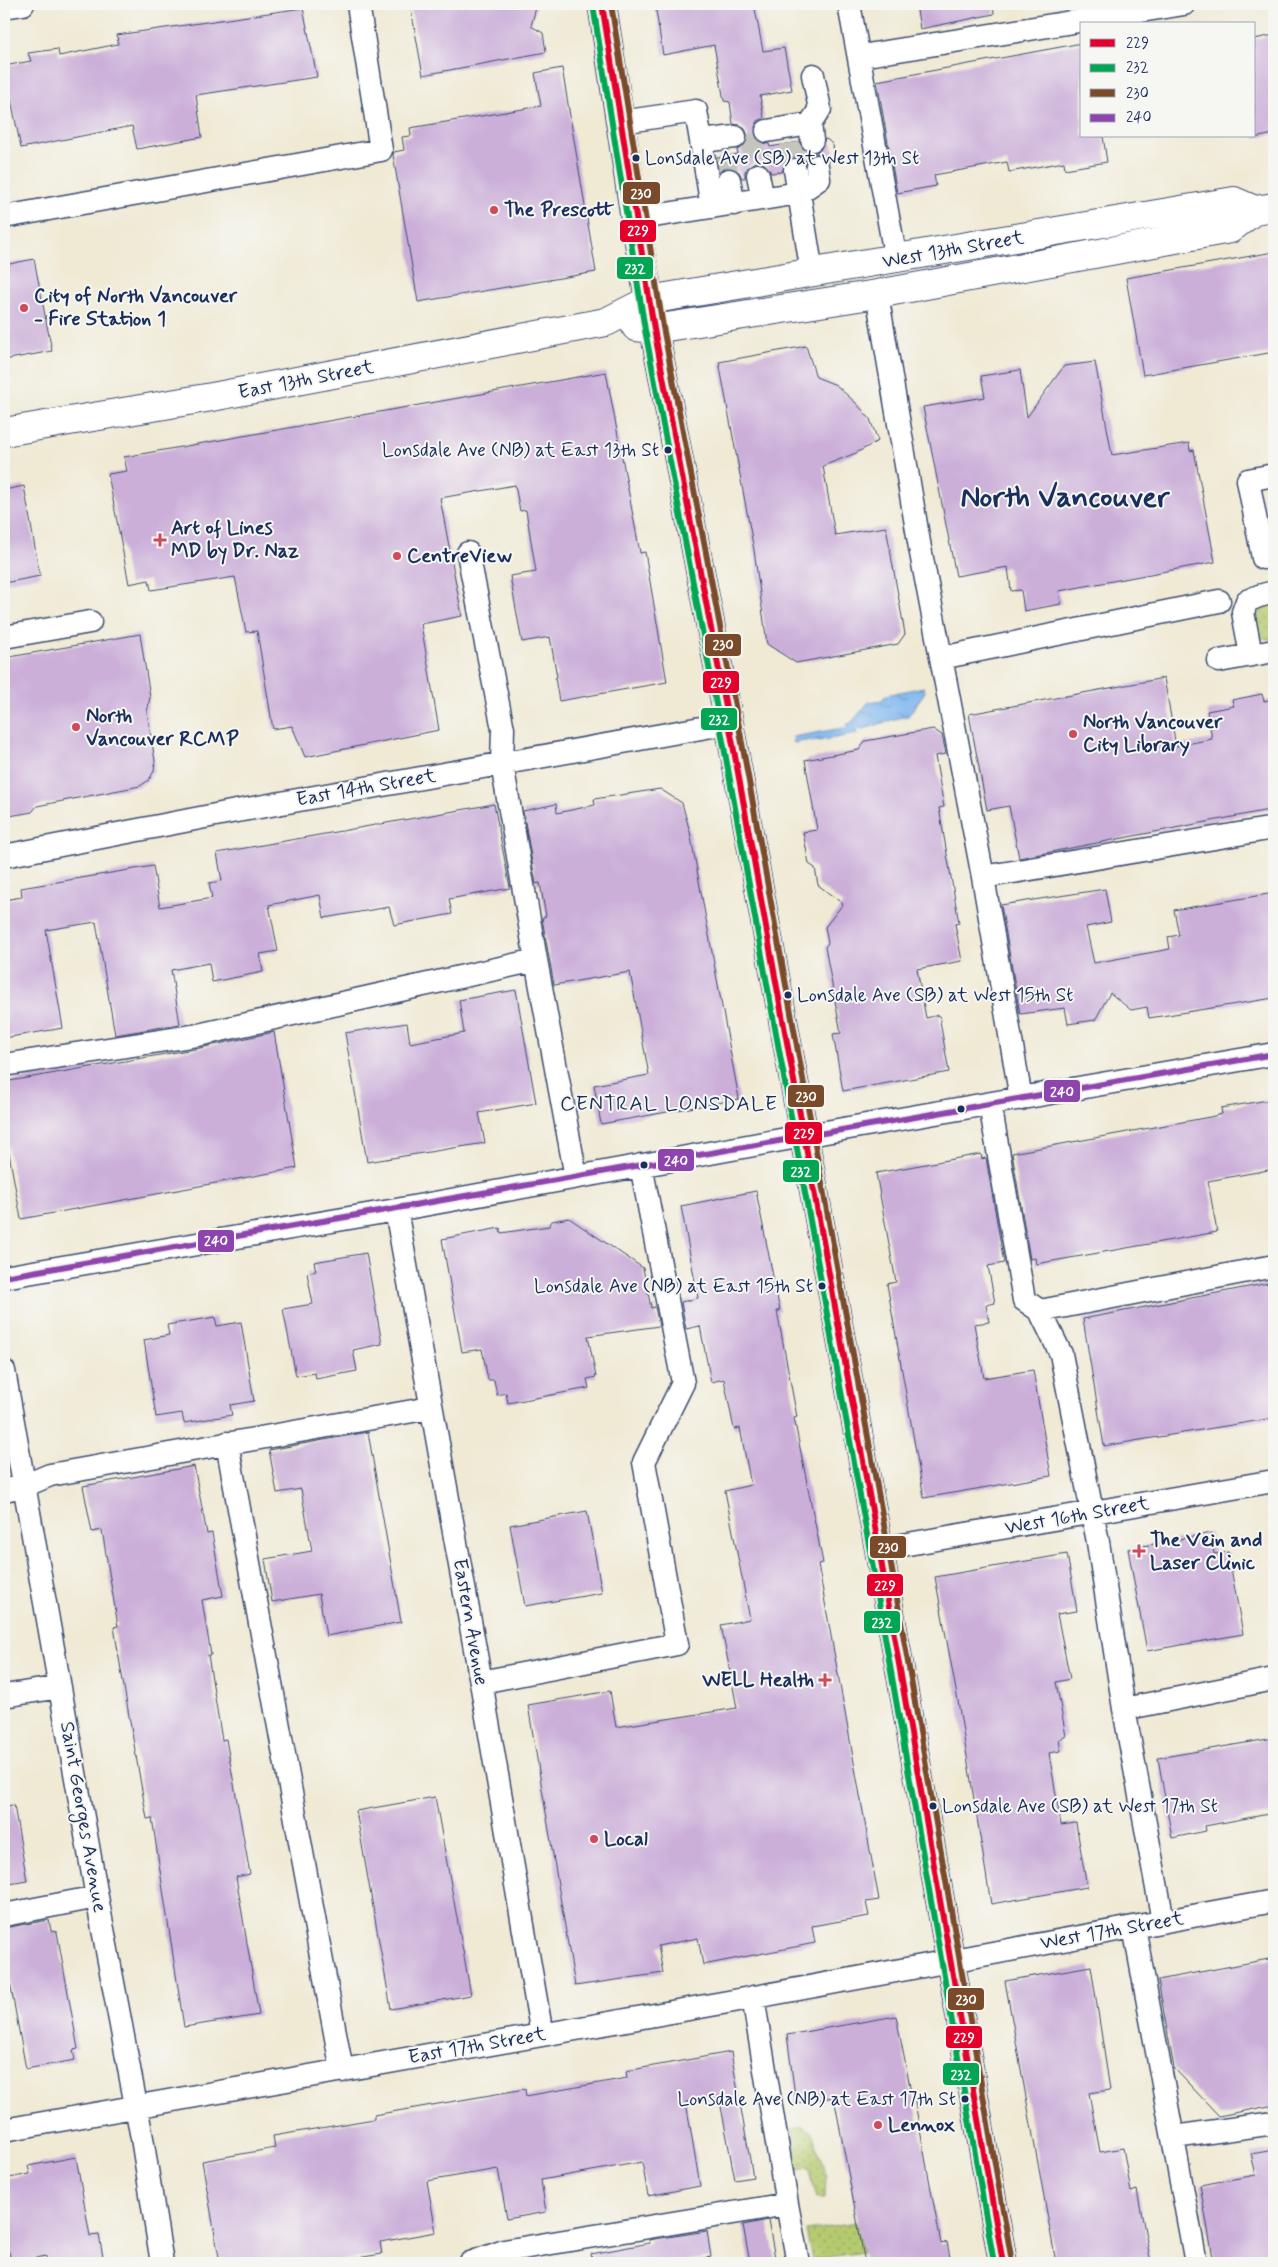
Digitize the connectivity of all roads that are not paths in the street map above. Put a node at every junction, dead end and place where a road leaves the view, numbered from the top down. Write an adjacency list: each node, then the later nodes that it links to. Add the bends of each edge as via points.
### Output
1 (23, 4): 6 (street)
2 (358, 4): 19 (street, via 381,150)
3 (602, 4): 9 (main road)
4 (850, 4): 7 (street)
5 (1184, 4): 7 (street)
6 (4, 7)
7 (860, 56): 21 (street)
8 (813, 76): 10 (street, via 820,109)
9 (621, 122): 17 (street, via 696,111 720,143); 20 (main road)
10 (793, 133)
11 (817, 166): 15 (street, via 819,179)
12 (795, 170): 15 (street)
13 (758, 175): 16 (street)
14 (729, 180): 17 (street)
15 (799, 193): 16 (street); 22 (street)
16 (763, 199): 17 (street)
17 (723, 205): 20 (street)
18 (1264, 209): 21 (main road, West 13th Street, via 1234,201); 23 (main road, West 13th Street, via 1230,230)
19 (4, 217)
20 (634, 219): 24 (main road)
21 (896, 260): 22 (main road, West 13th Street)
22 (812, 274): 24 (main road, West 13th Street)
23 (877, 294): 26 (main road, West 13th Street); 37 (street)
24 (649, 300): 25 (main road, East 13th Street); 26 (main road)
25 (606, 322): 26 (main road, East 13th Street); 27 (main road, East 13th Street, via 212,397)
26 (654, 329): 39 (main road)
27 (4, 432)
28 (1274, 475): 30 (street, via 1248,480 1263,558)
29 (468, 553): 40 (street, via 503,729)
30 (1274, 556)
31 (1274, 592): 36 (street, via 1247,601 1243,612)
32 (1219, 601): 37 (street)
33 (90, 622): 34 (street)
34 (4, 637)
35 (1274, 651): 36 (street)
36 (1251, 655): 38 (street)
37 (941, 658): 43 (street)
38 (1219, 661)
39 (729, 724): 40 (street, East 14th Street); 49 (main road)
40 (502, 764): 42 (street, East 14th Street); 44 (street)
41 (1274, 828): 43 (street)
42 (4, 856)
43 (983, 877): 47 (street)
44 (536, 960): 46 (street, via 198,1035); 51 (street)
45 (1274, 1054): 47 (street)
46 (4, 1064)
47 (1021, 1099): 48 (street)
48 (990, 1104): 49 (street); 55 (street, via 1024,1300)
49 (803, 1136): 50 (street); 62 (main road)
50 (641, 1166): 51 (street); 64 (street, via 683,1383 644,1462 677,1644)
51 (576, 1177): 52 (street)
52 (396, 1210): 54 (street); 57 (street, Eastern Avenue)
53 (1274, 1266): 55 (street)
54 (4, 1277)
55 (1040, 1311): 61 (street, via 1061,1354)
56 (4, 1371): 60 (street, Saint Georges Avenue)
57 (430, 1408): 58 (street); 64 (street, Eastern Avenue)
58 (226, 1443): 60 (street, via 50,1475); 76 (street)
59 (1274, 1481): 61 (street, West 16th Street)
60 (14, 1488): 65 (street, Saint Georges Avenue)
61 (1092, 1514): 62 (street, West 16th Street); 67 (street)
62 (879, 1549): 73 (main road)
63 (1274, 1679): 67 (street)
64 (481, 1682): 75 (street, Eastern Avenue)
65 (60, 1687): 66 (street); 68 (street, Saint Georges Avenue)
66 (4, 1696)
67 (1124, 1709): 71 (street)
68 (97, 1897): 70 (street); 77 (street, Saint Georges Avenue)
69 (1274, 1901): 71 (street, West 17th Street)
70 (4, 1915)
71 (1163, 1921): 72 (street, West 17th Street)
72 (1134, 1927): 73 (street, West 17th Street); 80 (street)
73 (950, 1960): 74 (street, East 17th Street); 85 (main road)
74 (753, 1997): 75 (street, East 17th Street); 81 (street)
75 (542, 2035): 76 (street, East 17th Street)
76 (342, 2071): 77 (street, East 17th Street)
77 (137, 2107): 79 (street, East 17th Street); 82 (street, Saint Georges Avenue)
78 (1274, 2123): 80 (street)
79 (4, 2130)
80 (1174, 2137): 86 (street)
81 (787, 2204): 83 (street, via 504,2251); 84 (street)
82 (162, 2263)
83 (470, 2263)
84 (798, 2263)
85 (1004, 2263)
86 (1196, 2263)

